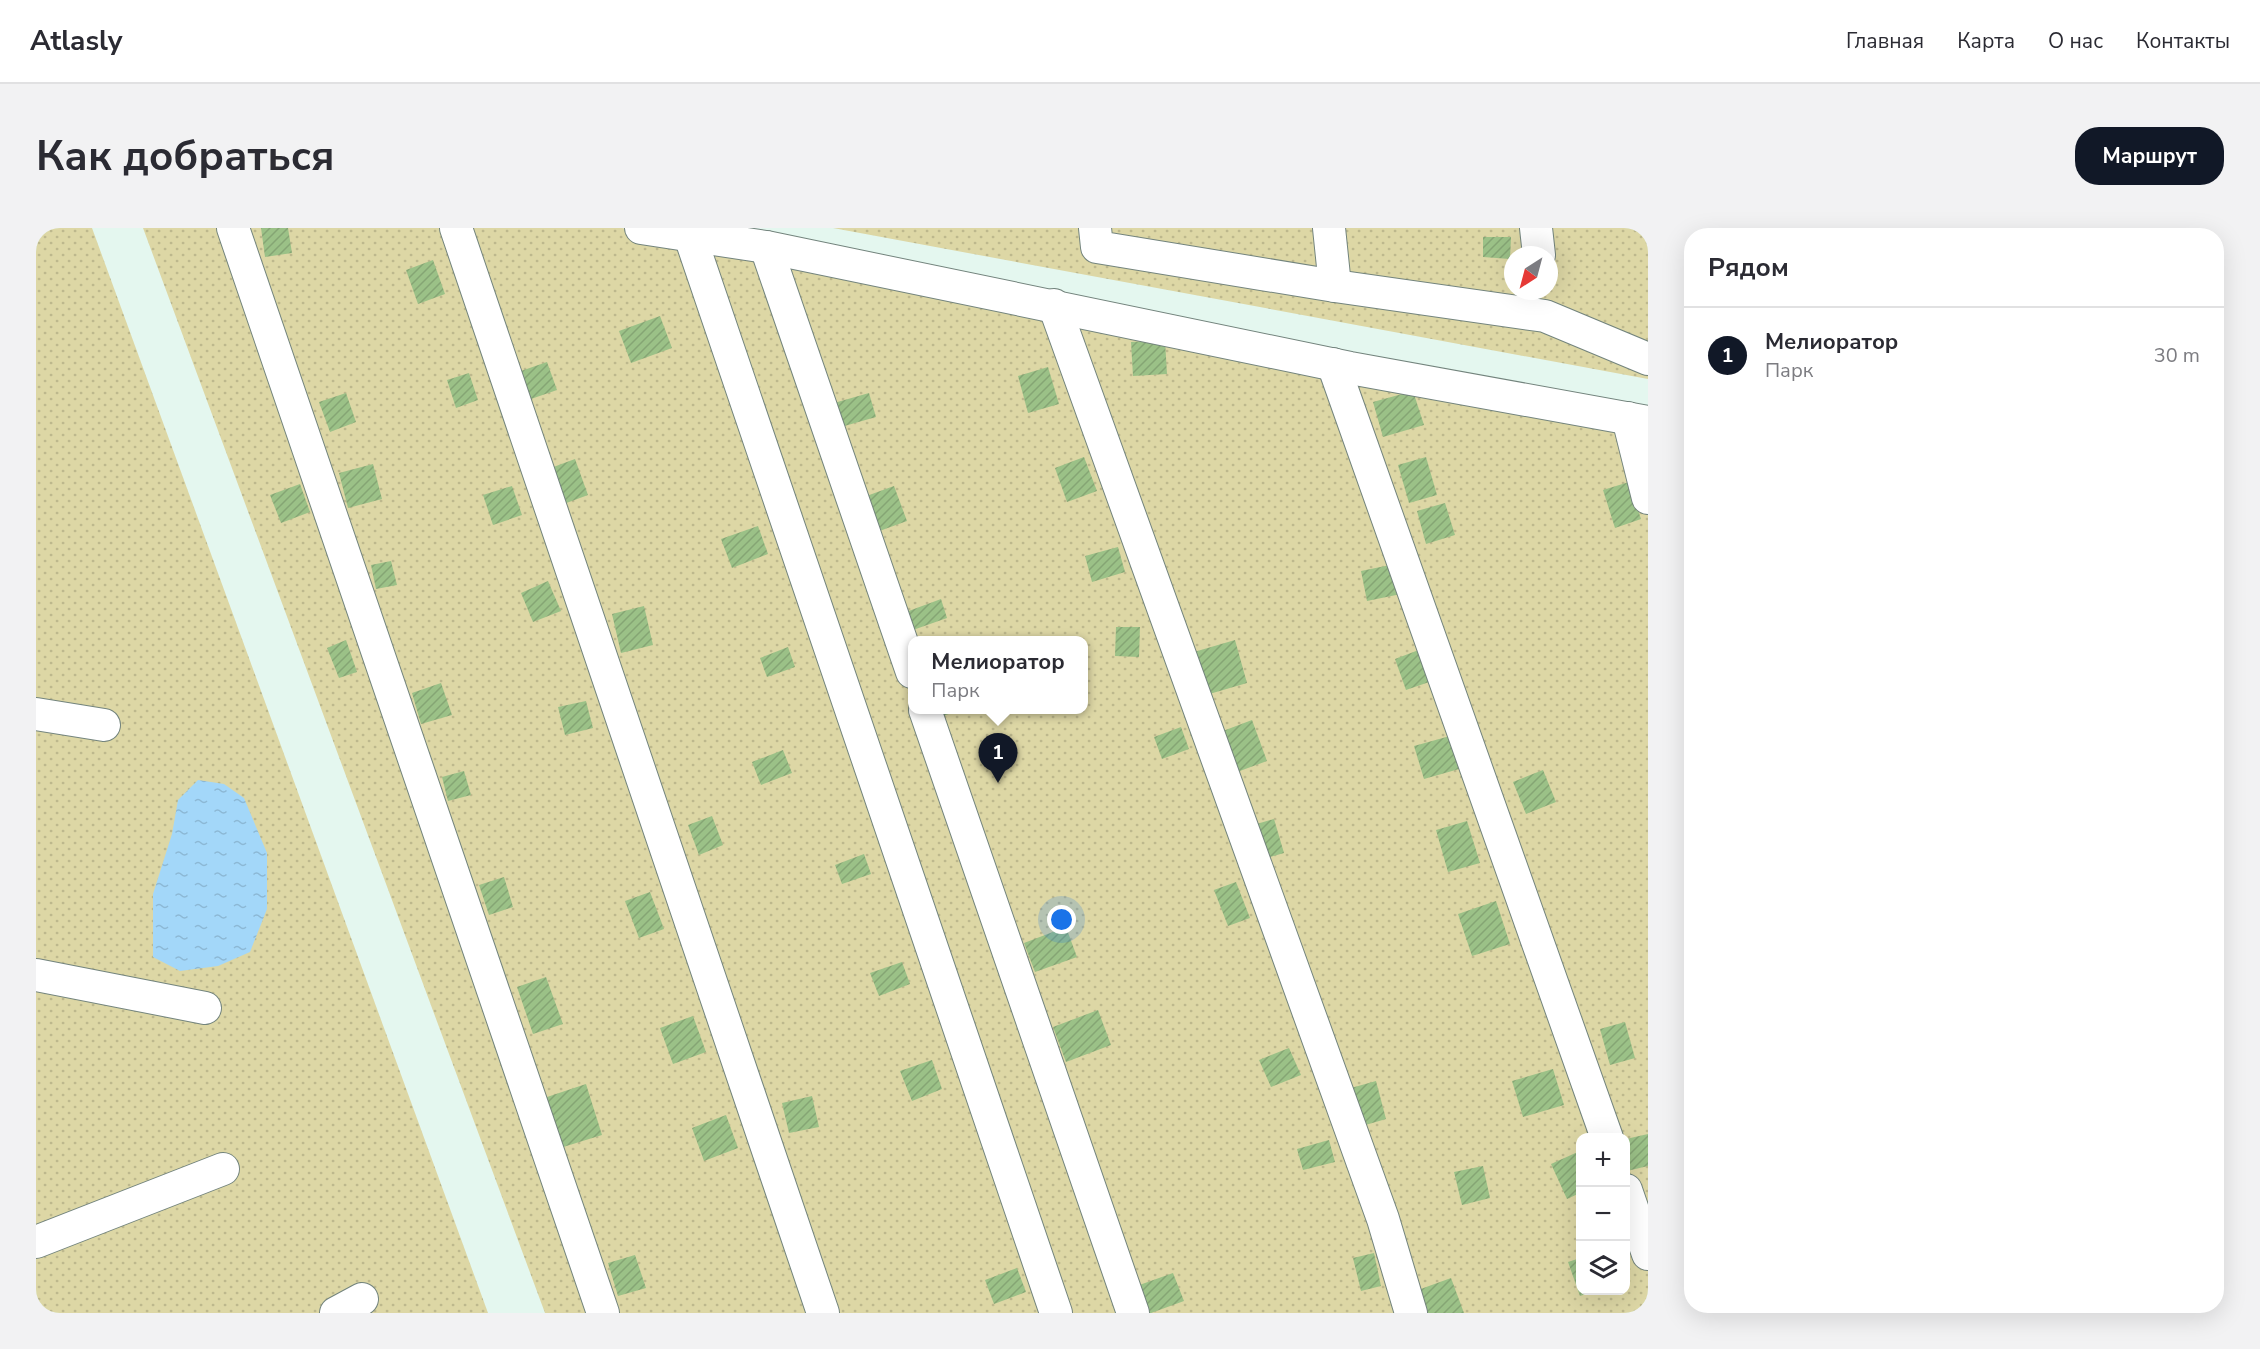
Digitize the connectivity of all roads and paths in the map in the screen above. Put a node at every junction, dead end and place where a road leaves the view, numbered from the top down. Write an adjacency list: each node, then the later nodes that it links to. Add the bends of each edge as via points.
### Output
1 (233, 228): 28 (lane)
2 (456, 228): 29 (lane)
3 (641, 228): 7 (lane)
4 (1095, 228): 10 (lane, via 1097,247)
5 (1329, 228): 10 (lane)
6 (1536, 228): 8 (lane)
7 (690, 236): 9 (lane); 30 (lane)
8 (1538, 246)
9 (766, 247): 12 (lane); 17 (lane)
10 (1335, 286): 11 (lane)
11 (1544, 303): 13 (lane)
12 (1054, 305): 14 (lane); 32 (lane, via 1383,1220)
13 (1648, 359)
14 (1333, 364): 15 (lane); 23 (lane)
15 (1638, 420): 16 (lane)
16 (1648, 498)
17 (908, 660)
18 (36, 714): 20 (lane)
19 (927, 714): 31 (lane)
20 (104, 725)
21 (36, 975): 22 (lane)
22 (205, 1008)
23 (1606, 1133)
24 (223, 1169): 26 (lane)
25 (1630, 1202): 27 (lane)
26 (36, 1242)
27 (1648, 1254)
28 (603, 1313)
29 (823, 1313)
30 (1056, 1313)
31 (1133, 1313)
32 (1411, 1313)

